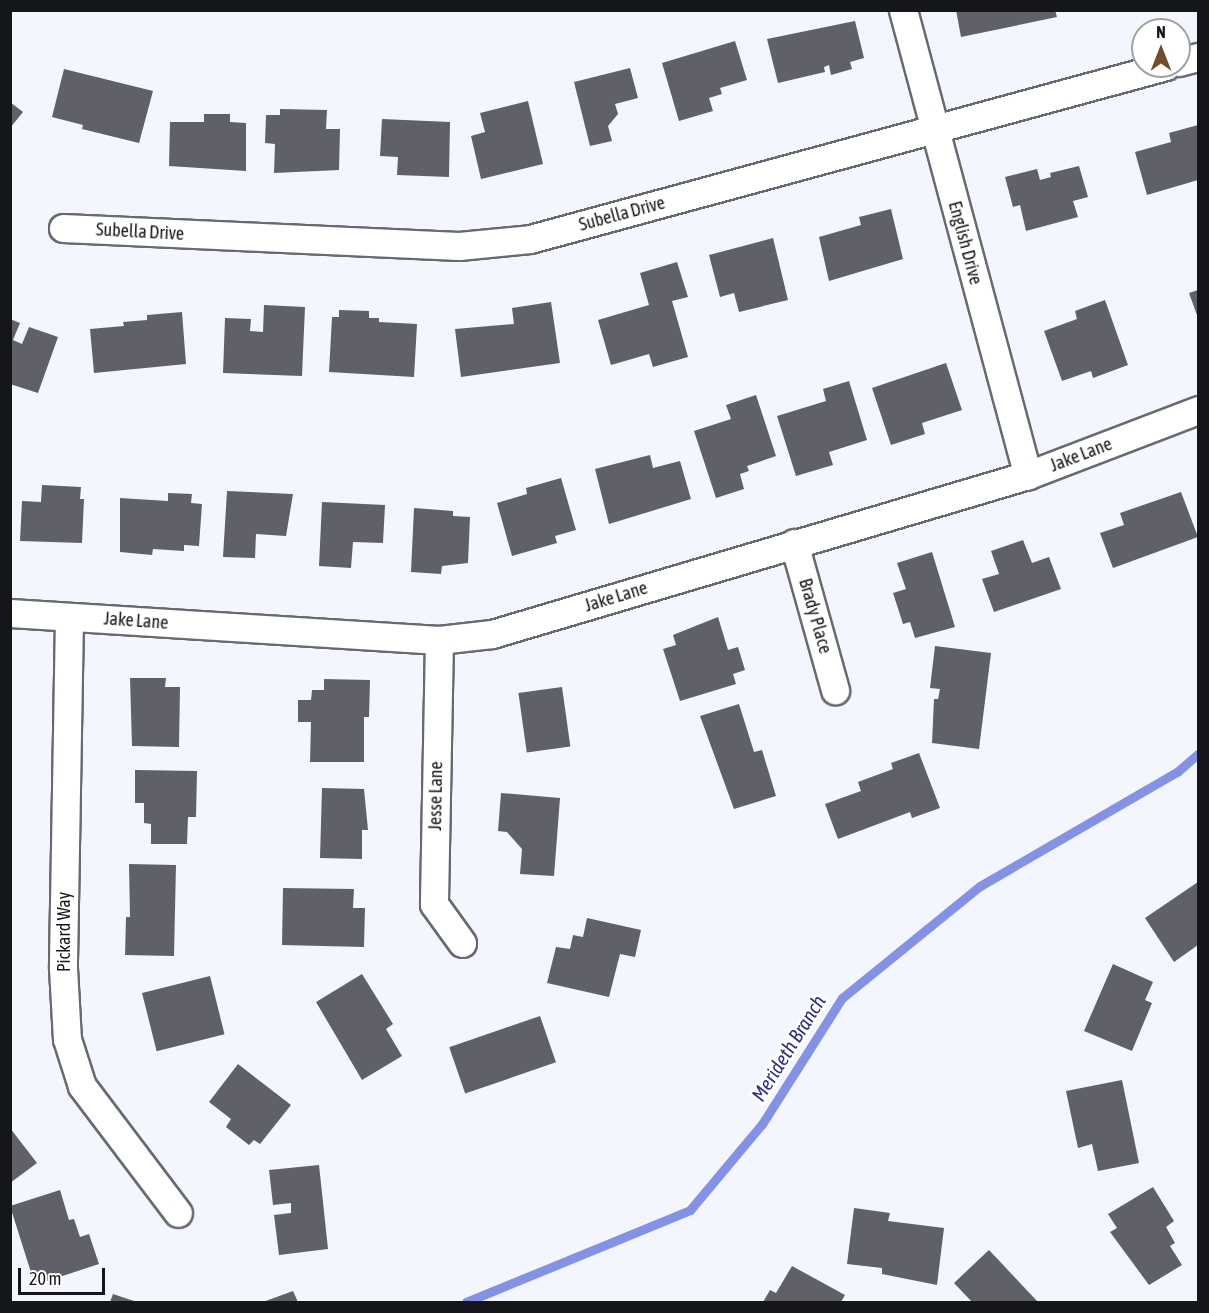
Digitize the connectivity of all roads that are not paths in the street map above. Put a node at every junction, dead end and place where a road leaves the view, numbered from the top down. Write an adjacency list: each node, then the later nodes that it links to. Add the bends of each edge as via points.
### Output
1 (903, 10): 3 (street, English Drive)
2 (1131, 76): 3 (street, Subella Drive)
3 (934, 130): 4 (street, Subella Drive, via 530,239 459,246); 6 (street, English Drive)
4 (63, 228)
5 (1198, 410): 6 (street, Jake Lane)
6 (1028, 475): 7 (street, Jake Lane)
7 (794, 543): 10 (street, Jake Lane, via 492,634); 11 (street, Brady Place)
8 (10, 613): 9 (street, Jake Lane)
9 (69, 617): 10 (street, Jake Lane); 13 (street, Pickard Way, via 63,968 67,1039 82,1086)
10 (440, 640): 12 (street, Jesse Lane, via 434,904)
11 (835, 690)
12 (462, 943)
13 (178, 1213)

